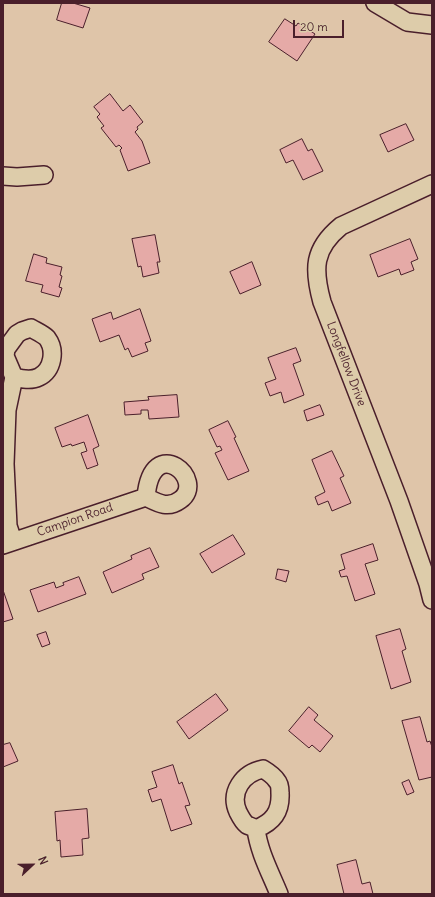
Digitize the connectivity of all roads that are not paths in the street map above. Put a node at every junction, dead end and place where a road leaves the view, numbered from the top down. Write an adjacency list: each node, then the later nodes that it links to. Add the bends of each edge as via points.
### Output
1 (375, 3): 2 (street, via 407,22)
2 (432, 25)
3 (44, 175): 4 (street)
4 (3, 176)
5 (432, 184): 9 (street, Longfellow Drive, via 340,226 324,242 316,265 322,302 399,501)
6 (14, 377): 8 (street, via 7,410 5,464)
7 (146, 497): 8 (street, Campion Road)
8 (8, 543)
9 (432, 600)
10 (256, 829): 11 (street, via 263,858)
11 (279, 894)

